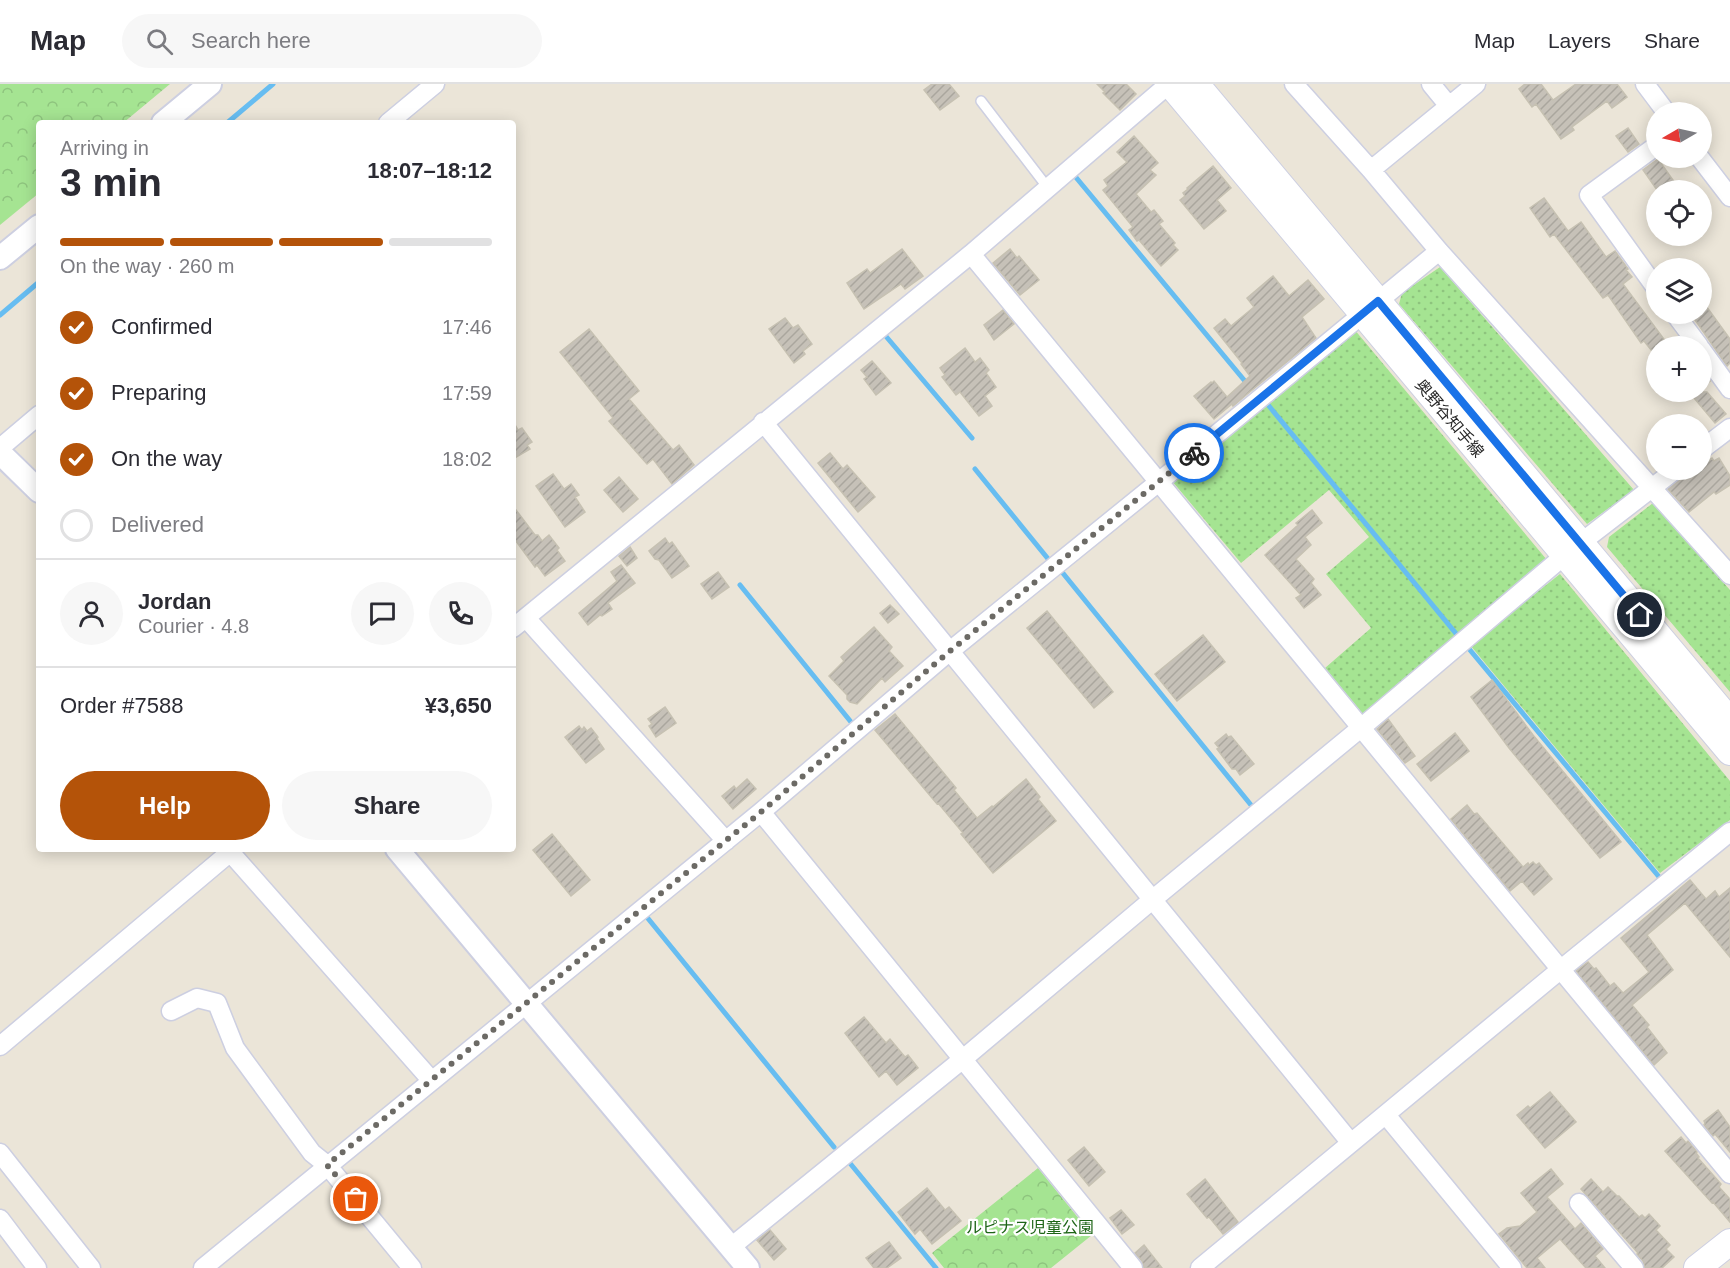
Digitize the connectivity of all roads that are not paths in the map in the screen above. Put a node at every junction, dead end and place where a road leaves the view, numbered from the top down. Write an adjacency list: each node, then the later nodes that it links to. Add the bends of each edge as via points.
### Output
1 (210, 84): 12 (street)
2 (435, 84): 13 (street)
3 (1170, 84): 17 (street); 24 (main road, 奥野谷知手線)
4 (1196, 84): 24 (main road, 奥野谷知手線)
5 (1294, 84): 16 (street)
6 (1431, 84): 11 (street)
7 (1476, 84): 11 (street)
8 (1645, 84): 10 (street)
9 (981, 101): 17 (lane)
10 (1658, 102)
11 (1449, 106): 16 (street)
12 (168, 120)
13 (392, 120)
14 (1646, 153): 23 (street, via 1589,195)
15 (1708, 168): 18 (street)
16 (1371, 170): 20 (street)
17 (1048, 188): 21 (street)
18 (1730, 197)
19 (36, 228): 22 (street)
20 (1439, 251): 24 (street); 36 (street)
21 (971, 254): 28 (street); 34 (street)
22 (0, 258)
23 (1646, 274)
24 (1371, 307): 34 (street); 37 (main road, 奥野谷知手線)
25 (1712, 364): 26 (street)
26 (1730, 389)
27 (36, 418): 31 (street)
28 (763, 422): 39 (street); 40 (street)
29 (1730, 428): 30 (street)
30 (1712, 442)
31 (0, 448)
32 (0, 453): 35 (street)
33 (1661, 480): 36 (street)
34 (1160, 481): 40 (street); 42 (street)
35 (36, 487)
36 (1652, 487): 37 (street); 38 (street)
37 (1573, 550): 41 (main road, 奥野谷知手線); 42 (street); 43 (main road, 奥野谷知手線)
38 (1730, 575)
39 (519, 623): 46 (street)
40 (950, 651): 44 (street); 50 (street)
41 (1730, 721)
42 (1362, 727): 50 (street); 51 (street)
43 (1730, 752)
44 (761, 812): 46 (street); 55 (street)
45 (1730, 832): 51 (street)
46 (726, 841): 52 (street)
47 (230, 852): 54 (street)
48 (234, 852): 56 (street)
49 (400, 852): 52 (street)
50 (1152, 900): 55 (street); 58 (street)
51 (1560, 970): 57 (street); 61 (street)
52 (526, 1003): 56 (street); 65 (street)
53 (171, 1011): 60 (street, via 197,998 217,1003 234,1048 312,1153)
54 (0, 1046)
55 (963, 1059): 65 (street); 71 (street)
56 (432, 1081): 60 (street)
57 (1386, 1114): 58 (street); 73 (street)
58 (1351, 1143): 72 (street)
59 (0, 1153): 67 (street)
60 (327, 1165): 68 (street); 69 (street)
61 (1730, 1174)
62 (1579, 1203): 74 (street)
63 (0, 1219): 66 (street)
64 (1730, 1242): 75 (main road)
65 (731, 1247): 70 (street)
66 (37, 1268)
67 (91, 1268)
68 (203, 1268)
69 (412, 1268)
70 (748, 1268)
71 (1133, 1268)
72 (1200, 1268)
73 (1512, 1268)
74 (1634, 1268)
75 (1697, 1268)

